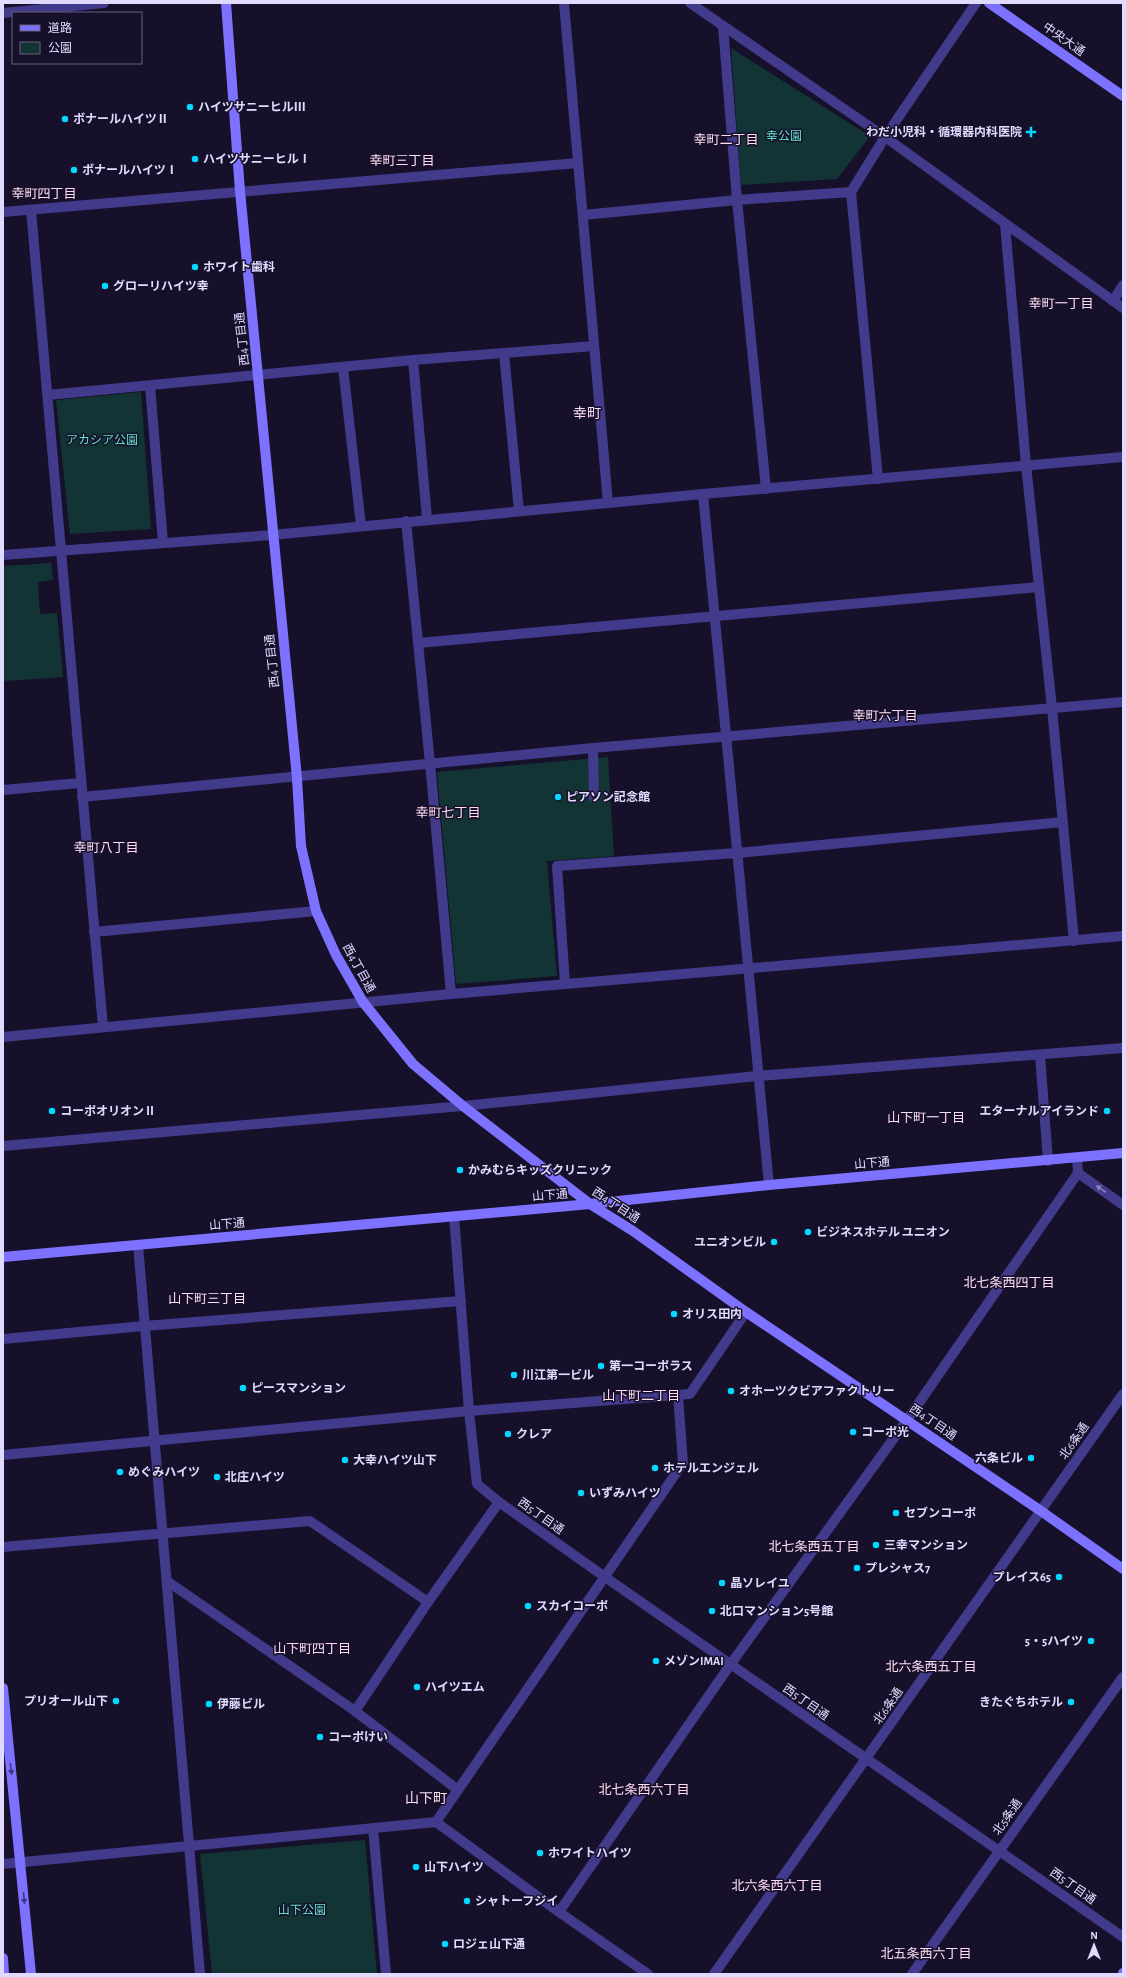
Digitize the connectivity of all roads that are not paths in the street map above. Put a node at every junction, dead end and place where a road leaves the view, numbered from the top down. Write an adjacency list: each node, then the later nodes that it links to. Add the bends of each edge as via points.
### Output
1 (104, 3): 7 (street)
2 (226, 3): 12 (street, 西4丁目通)
3 (564, 3): 11 (street)
4 (690, 3): 8 (street)
5 (976, 3): 10 (street)
6 (989, 3): 9 (street, 中央大通)
7 (13, 12)
8 (723, 26): 10 (street); 14 (street)
9 (1123, 96)
10 (885, 137): 13 (street); 18 (street)
11 (578, 163): 12 (street); 17 (street)
12 (240, 191): 15 (street); 26 (street, 西4丁目通)
13 (851, 192): 14 (street); 31 (street)
14 (736, 200): 17 (street); 32 (street)
15 (31, 210): 16 (street); 28 (street)
16 (3, 212)
17 (583, 215): 22 (street)
18 (1005, 224): 20 (street); 30 (street)
19 (1123, 285): 20 (street)
20 (1113, 300): 21 (street)
21 (1123, 308)
22 (594, 346): 23 (street); 34 (street)
23 (504, 353): 24 (street); 35 (street)
24 (413, 360): 25 (street); 36 (street)
25 (343, 367): 26 (street); 38 (street)
26 (258, 376): 27 (street); 39 (street, 西4丁目通)
27 (150, 386): 28 (street); 40 (street)
28 (48, 395): 41 (street)
29 (1123, 457): 30 (street)
30 (1026, 465): 31 (street); 43 (street)
31 (878, 479): 32 (street)
32 (766, 489): 33 (street)
33 (703, 494): 34 (street); 44 (street)
34 (608, 503): 35 (street)
35 (519, 511): 36 (street)
36 (427, 520): 37 (street)
37 (406, 522): 38 (street); 45 (street)
38 (361, 526): 39 (street)
39 (272, 535): 40 (street); 51 (street, 西4丁目通)
40 (162, 543): 41 (street)
41 (60, 550): 42 (street); 52 (street)
42 (3, 555)
43 (1039, 587): 44 (street); 47 (street)
44 (715, 616): 45 (street); 48 (street)
45 (418, 643): 50 (street)
46 (1123, 702): 47 (street)
47 (1052, 708): 48 (street); 56 (street)
48 (727, 736): 49 (street); 57 (street)
49 (593, 748): 50 (street); 55 (street)
50 (430, 763): 51 (street); 64 (street)
51 (297, 778): 54 (street); 58 (street, 西4丁目通, via 301,846)
52 (80, 783): 53 (street); 54 (street)
53 (3, 790)
54 (82, 797): 59 (street)
55 (594, 798)
56 (1063, 822): 57 (street); 61 (street)
57 (737, 853): 62 (street); 63 (street, via 556,866)
58 (316, 911): 59 (street); 65 (street, 西4丁目通, via 336,955)
59 (94, 932): 66 (street)
60 (1123, 936): 61 (street)
61 (1074, 941): 62 (street)
62 (747, 969): 63 (street); 70 (street)
63 (566, 984): 64 (street)
64 (451, 994): 65 (street)
65 (363, 1002): 66 (street); 71 (street, 西4丁目通, via 413,1064)
66 (103, 1026): 67 (street)
67 (3, 1037)
68 (1123, 1048): 69 (street)
69 (1040, 1055): 70 (street); 75 (street)
70 (757, 1076): 71 (street); 77 (street)
71 (463, 1106): 72 (street); 78 (street, 西4丁目通)
72 (3, 1146)
73 (1123, 1154): 74 (street, 山下通)
74 (1077, 1158): 75 (street, 山下通); 76 (street)
75 (1048, 1160): 77 (street, 山下通)
76 (1078, 1173): 79 (street, one-way to 76); 90 (street)
77 (768, 1185): 78 (street, 山下通)
78 (590, 1204): 80 (street, 山下通); 84 (street, 西4丁目通, via 633,1231)
79 (1123, 1205)
80 (454, 1216): 81 (street, 山下通); 83 (street)
81 (138, 1245): 82 (street, 山下通); 85 (street)
82 (3, 1257)
83 (460, 1301): 85 (street); 89 (street)
84 (746, 1312): 88 (street, via 690,1394); 90 (street, 西4丁目通)
85 (144, 1326): 86 (street); 91 (street)
86 (3, 1339)
87 (1123, 1394): 94 (street, 北6条通)
88 (678, 1395): 89 (street); 98 (street, via 683,1463)
89 (469, 1411): 91 (street); 93 (street, 西5丁目通, via 477,1484)
90 (907, 1420): 94 (street, 西4丁目通); 101 (street)
91 (154, 1441): 92 (street); 95 (street)
92 (3, 1455)
93 (499, 1502): 98 (street, 西5丁目通); 100 (street)
94 (1041, 1511): 97 (street, 西4丁目通); 105 (street, 北6条通)
95 (163, 1532): 96 (street); 99 (street); 100 (street, via 310,1521)
96 (3, 1547)
97 (1123, 1570)
98 (605, 1578): 101 (street, 西5丁目通); 106 (street)
99 (167, 1582): 104 (street); 109 (street)
100 (428, 1602): 104 (street)
101 (730, 1665): 105 (street, 西5丁目通); 113 (street)
102 (1123, 1676): 110 (street, 北5条通)
103 (3, 1688): 111 (street, one-way to 111)
104 (354, 1711): 106 (street)
105 (866, 1760): 110 (street, 西5丁目通); 121 (street, 北6条通)
106 (458, 1790): 107 (street)
107 (436, 1822): 108 (street); 113 (street)
108 (373, 1828): 109 (street); 119 (street)
109 (188, 1845): 111 (street); 118 (street)
110 (999, 1850): 114 (street, 西5丁目通); 122 (street, 北5条通)
111 (21, 1863): 112 (street); 117 (street, one-way to 117)
112 (3, 1864)
113 (559, 1912): 120 (street)
114 (1123, 1938)
115 (3, 1958): 116 (street)
116 (4, 1974)
117 (31, 1974)
118 (200, 1974)
119 (386, 1974)
120 (648, 1974)
121 (714, 1974)
122 (912, 1974)

